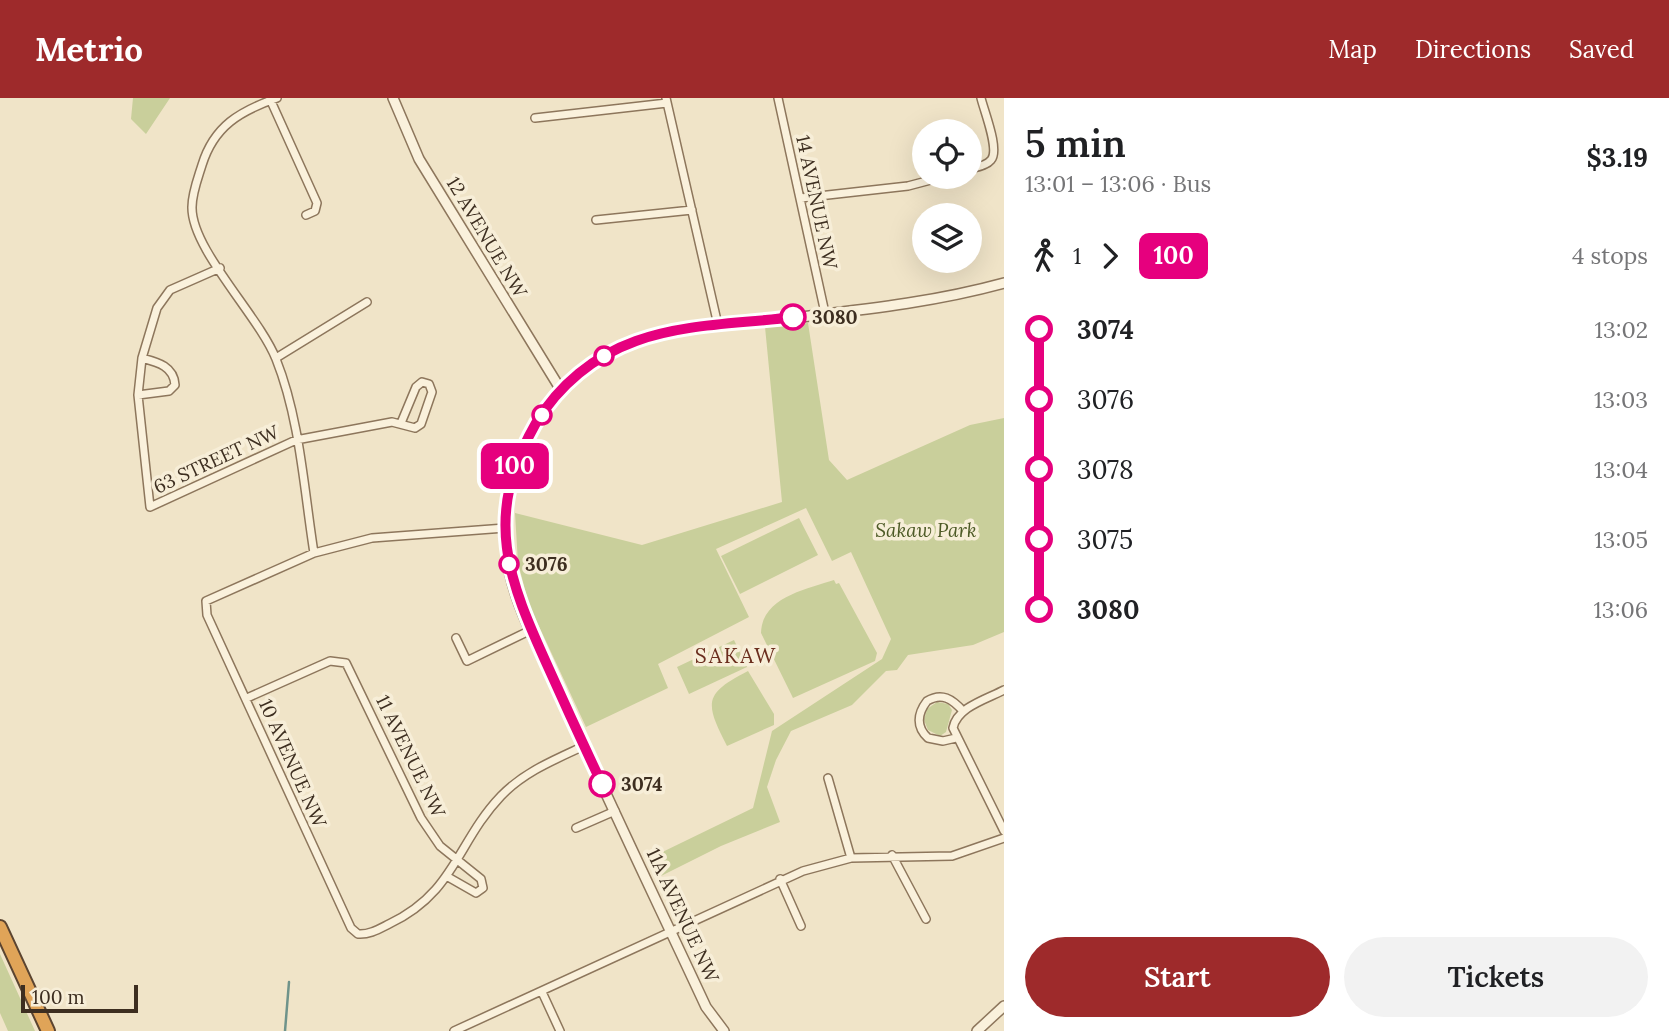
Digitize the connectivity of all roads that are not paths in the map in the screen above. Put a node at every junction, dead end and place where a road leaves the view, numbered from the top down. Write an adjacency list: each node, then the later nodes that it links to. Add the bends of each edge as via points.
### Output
1 (393, 98): 20 (street, 12 AVENUE NW, via 419,159)
2 (778, 98): 9 (street, 14 AVENUE NW)
3 (981, 98): 7 (street, via 995,149 993,158)
4 (272, 99): 11 (street, via 317,203 315,211); 13 (street, via 233,118 215,134 207,149 192,206 199,237)
5 (666, 100): 6 (street); 10 (street)
6 (535, 118)
7 (982, 165)
8 (912, 185): 9 (street)
9 (801, 198): 16 (street, 14 AVENUE NW)
10 (692, 210): 12 (street); 17 (street)
11 (306, 215)
12 (596, 220)
13 (220, 268): 18 (street, via 170,290 157,307); 19 (street)
14 (1004, 283): 16 (street, 11A AVENUE NW, via 927,302)
15 (367, 302): 19 (street)
16 (825, 313): 17 (street, 11A AVENUE NW)
17 (718, 325): 20 (street, 11A AVENUE NW, via 635,341 588,366)
18 (142, 358): 21 (street); 21 (street, via 163,365 175,382 169,391)
19 (276, 358): 23 (street)
20 (561, 390): 24 (street, 11A AVENUE NW, via 522,449 508,494)
21 (138, 395): 23 (street, 63 STREET NW, via 150,507)
22 (401, 423): 22 (street, via 412,428 421,424 432,392 429,384 422,382 416,387); 23 (street)
23 (296, 440): 25 (street)
24 (505, 528): 25 (street, via 372,538); 26 (street, 11A AVENUE NW, via 510,576)
25 (314, 553): 29 (street, 10 AVENUE NW, via 205,601 207,615)
26 (531, 630): 27 (street, via 467,661); 32 (street, 11A AVENUE NW)
27 (456, 638)
28 (1004, 690): 30 (street)
29 (247, 698): 40 (street, 11 AVENUE NW, via 341,660 351,669 421,818); 41 (street, 10 AVENUE NW, via 351,928 358,934 369,933 414,910)
30 (963, 711): 31 (street, via 956,718); 31 (street, via 949,699 937,697 925,704 919,718 928,738 943,741)
31 (955, 734): 36 (street)
32 (584, 746): 34 (street, 11A AVENUE NW); 40 (street, via 533,770 507,790)
33 (828, 778): 39 (street)
34 (615, 811): 35 (street); 46 (street, 11A AVENUE NW)
35 (576, 828)
36 (1004, 831)
37 (1004, 838): 38 (street, via 952,856)
38 (892, 855): 39 (street); 43 (street)
39 (851, 858): 42 (street)
40 (458, 863): 41 (street); 41 (street, 11 AVENUE NW, via 481,879 483,888 470,892)
41 (449, 877)
42 (780, 880): 44 (street); 46 (street)
43 (926, 919)
44 (801, 926)
45 (0, 927): 50 (highway)
46 (670, 930): 47 (street); 53 (street, 11A AVENUE NW, via 706,1007)
47 (542, 992): 51 (street); 52 (street)
48 (1004, 1006): 49 (street)
49 (979, 1030)
50 (48, 1031)
51 (454, 1031)
52 (560, 1031)
53 (724, 1031)

